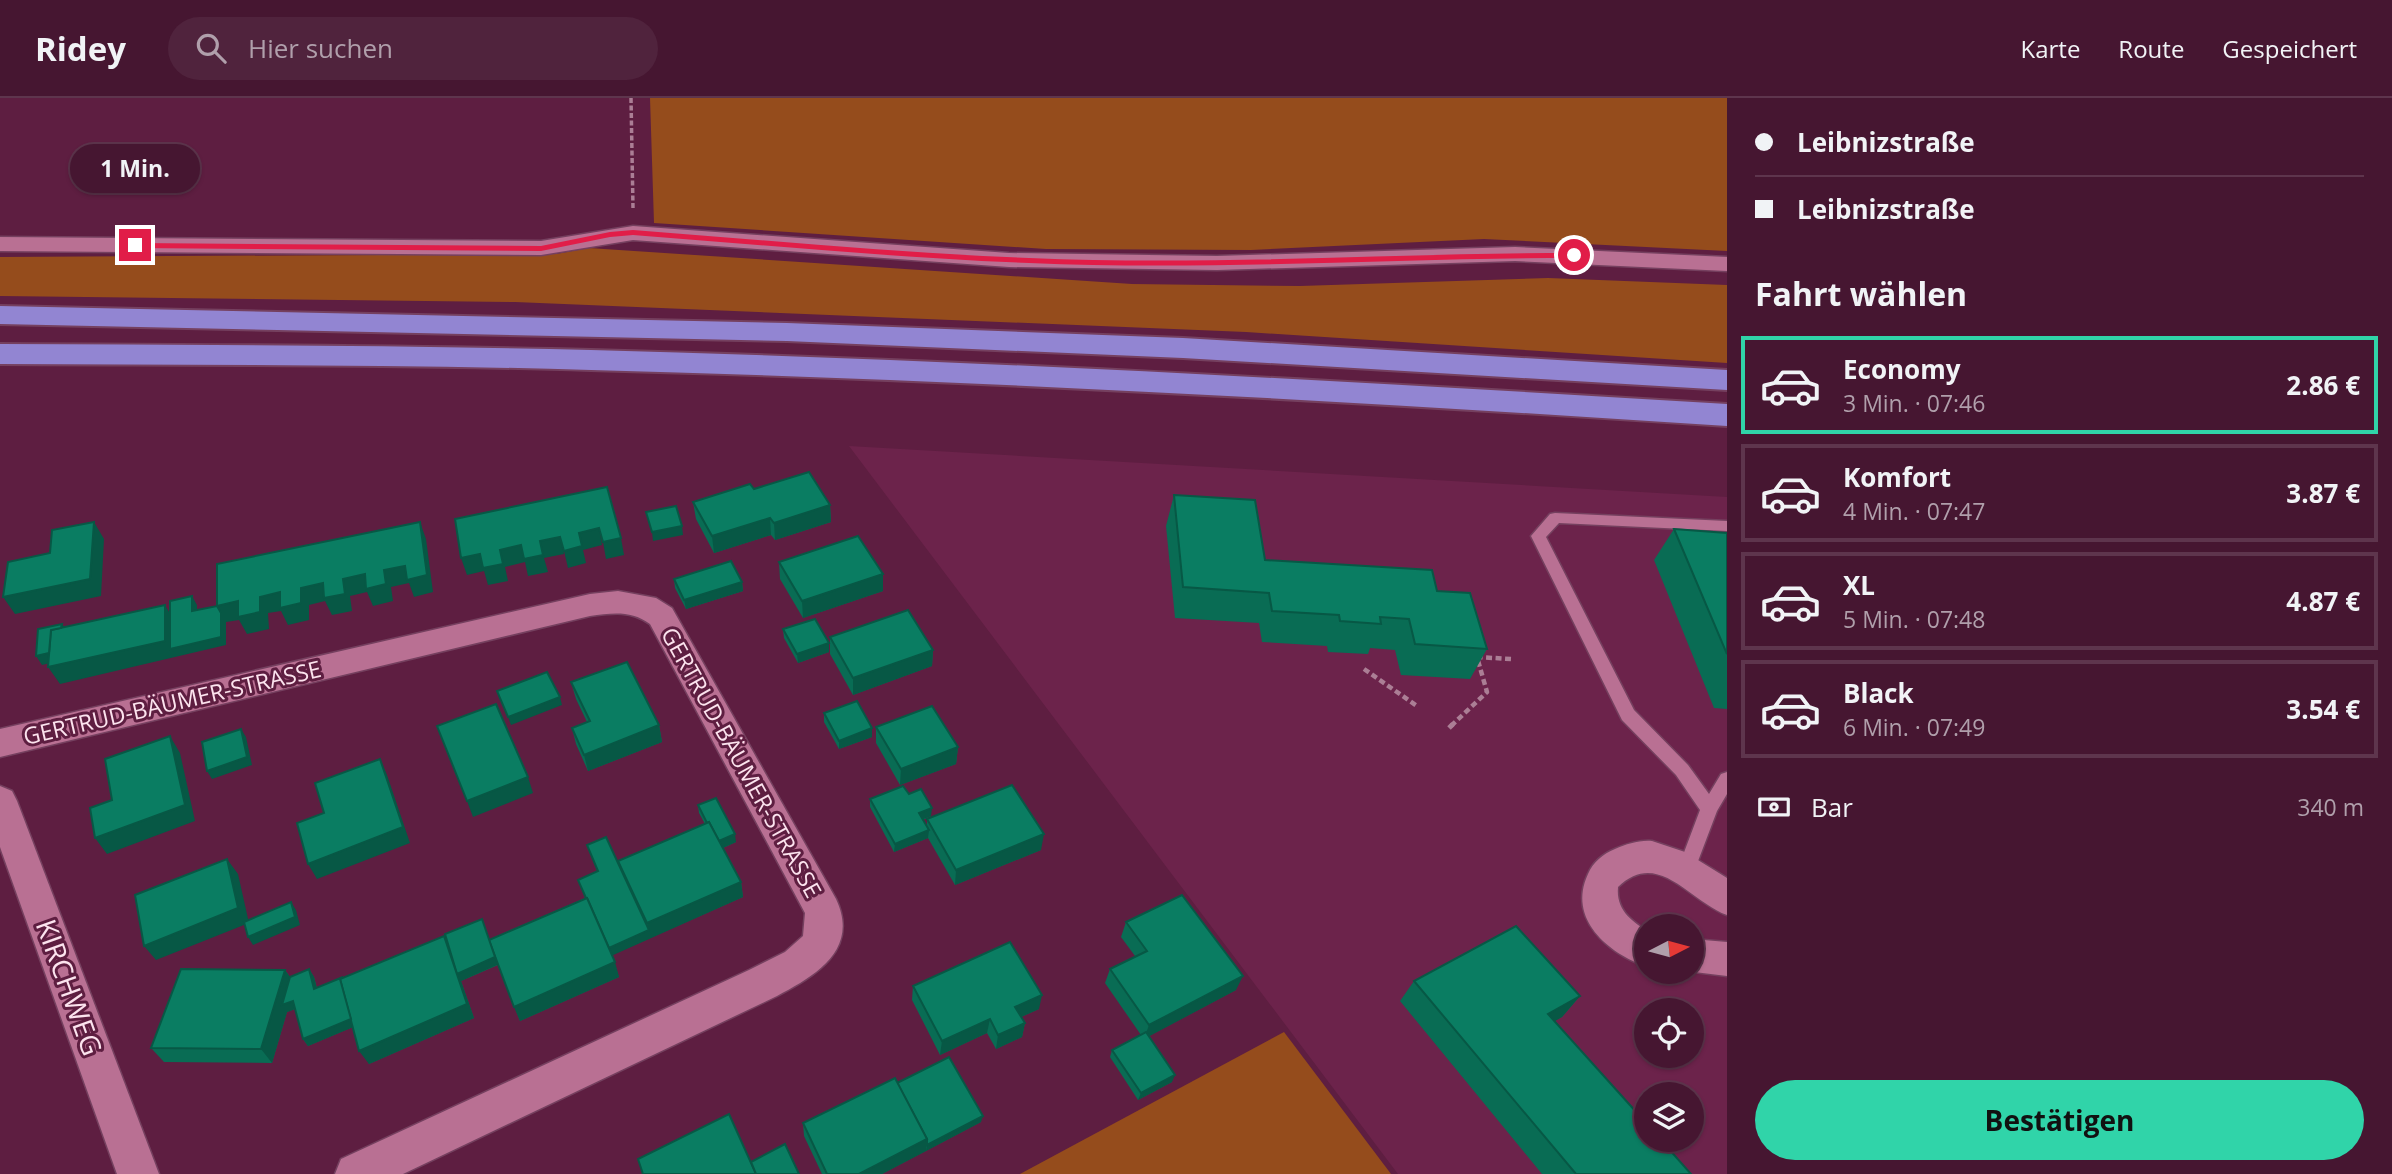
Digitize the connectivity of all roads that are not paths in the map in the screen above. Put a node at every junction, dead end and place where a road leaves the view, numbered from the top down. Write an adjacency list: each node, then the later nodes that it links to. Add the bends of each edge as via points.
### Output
1 (0, 244): 2 (street, via 541,248 633,233 1009,260 1217,263 1515,254)
2 (1727, 264)
3 (0, 315): 5 (highway, via 787,332 1183,348)
4 (0, 354): 6 (highway, via 425,356 782,366)
5 (1727, 380)
6 (1727, 415)
7 (1727, 526): 11 (lane, via 1555,518 1538,536 1628,715 1682,770)
8 (0, 743): 18 (street, GERTRUD-BÄUMER-STRASSE, via 590,605 622,601 643,604 661,615 823,911 824,933 819,945 813,954 763,983)
9 (1727, 779): 11 (lane)
10 (0, 801): 17 (street, KIRCHWEG)
11 (1709, 809): 12 (lane)
12 (1686, 871): 13 (street); 14 (street, via 1653,857 1637,858 1622,862 1603,877 1599,888 1606,918 1615,932)
13 (1727, 899)
14 (1634, 945)
15 (1704, 957): 16 (street)
16 (1727, 959)
17 (138, 1174)
18 (356, 1174)

